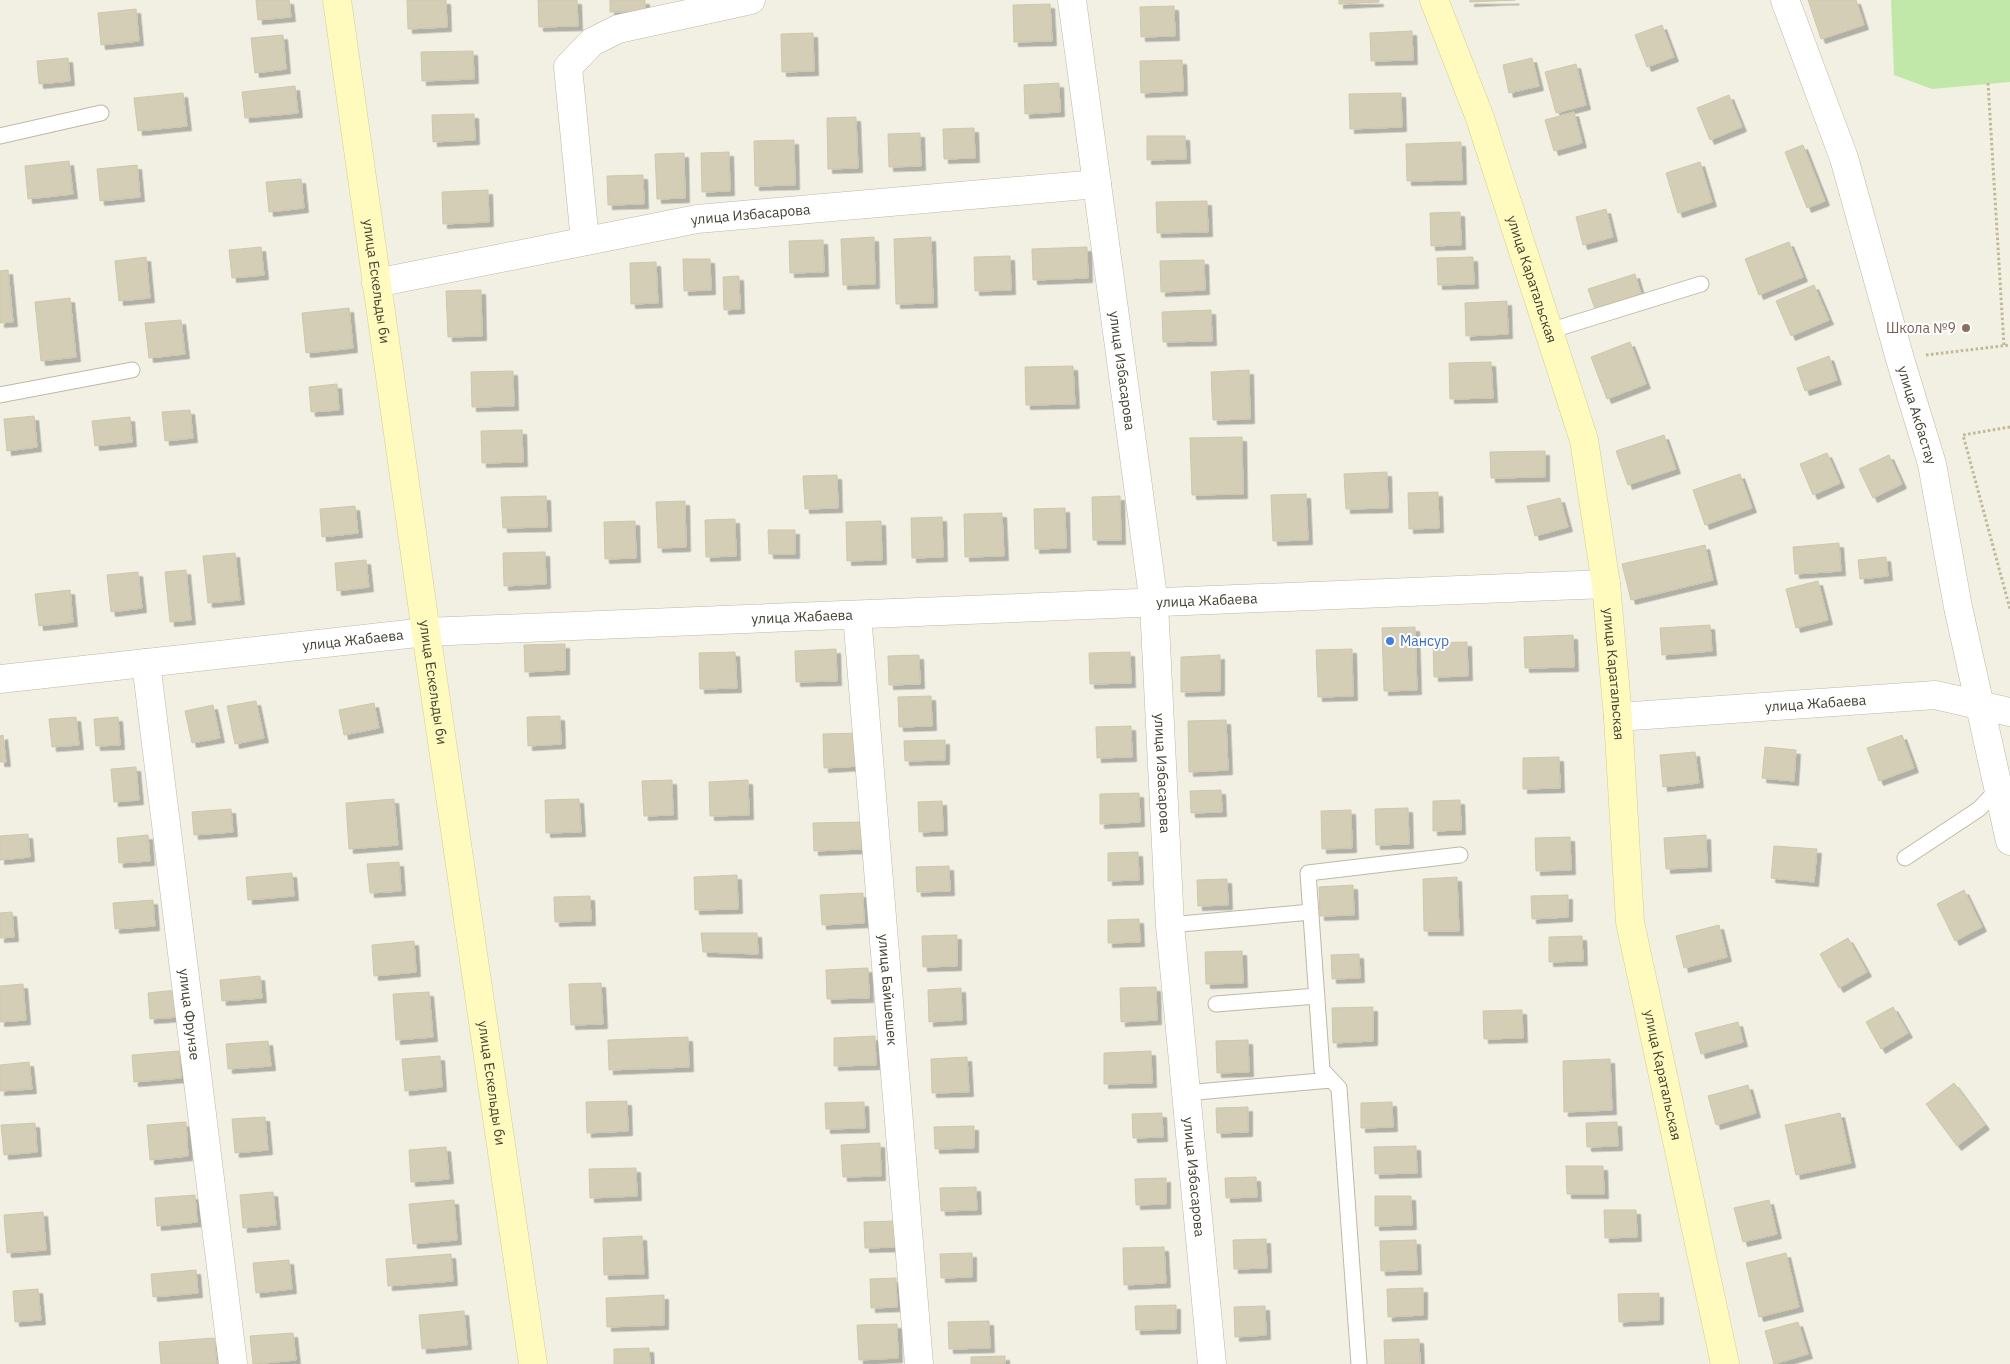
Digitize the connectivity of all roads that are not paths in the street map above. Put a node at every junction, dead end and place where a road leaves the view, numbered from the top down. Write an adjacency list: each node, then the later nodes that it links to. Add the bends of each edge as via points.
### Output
1 (337, 0): 10 (street, улица Ескельды би)
2 (751, 0): 9 (street, via 618,29 592,42 568,67)
3 (1072, 0): 8 (street, улица Избасарова)
4 (1434, 0): 12 (street, улица Каратальская, via 1480,118)
5 (1785, 0): 21 (street, улица Акбастау, via 1844,158 1932,464)
6 (101, 113): 7 (lane)
7 (0, 136)
8 (1097, 184): 9 (street, улица Избасарова, via 697,219); 16 (street, улица Избасарова)
9 (585, 241): 10 (street, улица Избасарова)
10 (376, 283): 18 (street, улица Ескельды би)
11 (1701, 284): 12 (lane)
12 (1549, 331): 15 (street, улица Каратальская, via 1584,440)
13 (132, 370): 14 (lane)
14 (0, 395)
15 (1606, 584): 16 (street, улица Жабаева); 23 (street, улица Каратальская)
16 (1154, 604): 17 (street, улица Жабаева); 29 (street, улица Избасарова)
17 (857, 615): 18 (street, улица Жабаева); 36 (street, улица Байшешек)
18 (426, 632): 19 (street, улица Жабаева); 35 (street, улица Ескельды би)
19 (146, 663): 20 (street, улица Жабаева); 34 (street, улица Фрунзе)
20 (0, 679)
21 (1980, 705): 22 (street, улица Жабаева); 23 (street, улица Жабаева, via 1935,695); 24 (street, улица Акбастау)
22 (2010, 712)
23 (1618, 717): 39 (street, улица Каратальская, via 1630,922)
24 (1998, 788): 25 (street, улица Акбастау); 27 (lane, via 1979,809)
25 (2010, 841)
26 (1460, 855): 28 (lane, via 1308,873)
27 (1905, 858)
28 (1311, 912): 29 (lane); 30 (lane)
29 (1170, 925): 33 (street, улица Избасарова)
30 (1317, 996): 31 (lane); 32 (lane, via 1322,1070)
31 (1216, 1004)
32 (1331, 1080): 33 (lane); 38 (lane, via 1339,1088)
33 (1186, 1093): 37 (street, улица Избасарова)
34 (232, 1364)
35 (533, 1364)
36 (919, 1364)
37 (1212, 1364)
38 (1359, 1364)
39 (1725, 1364)

